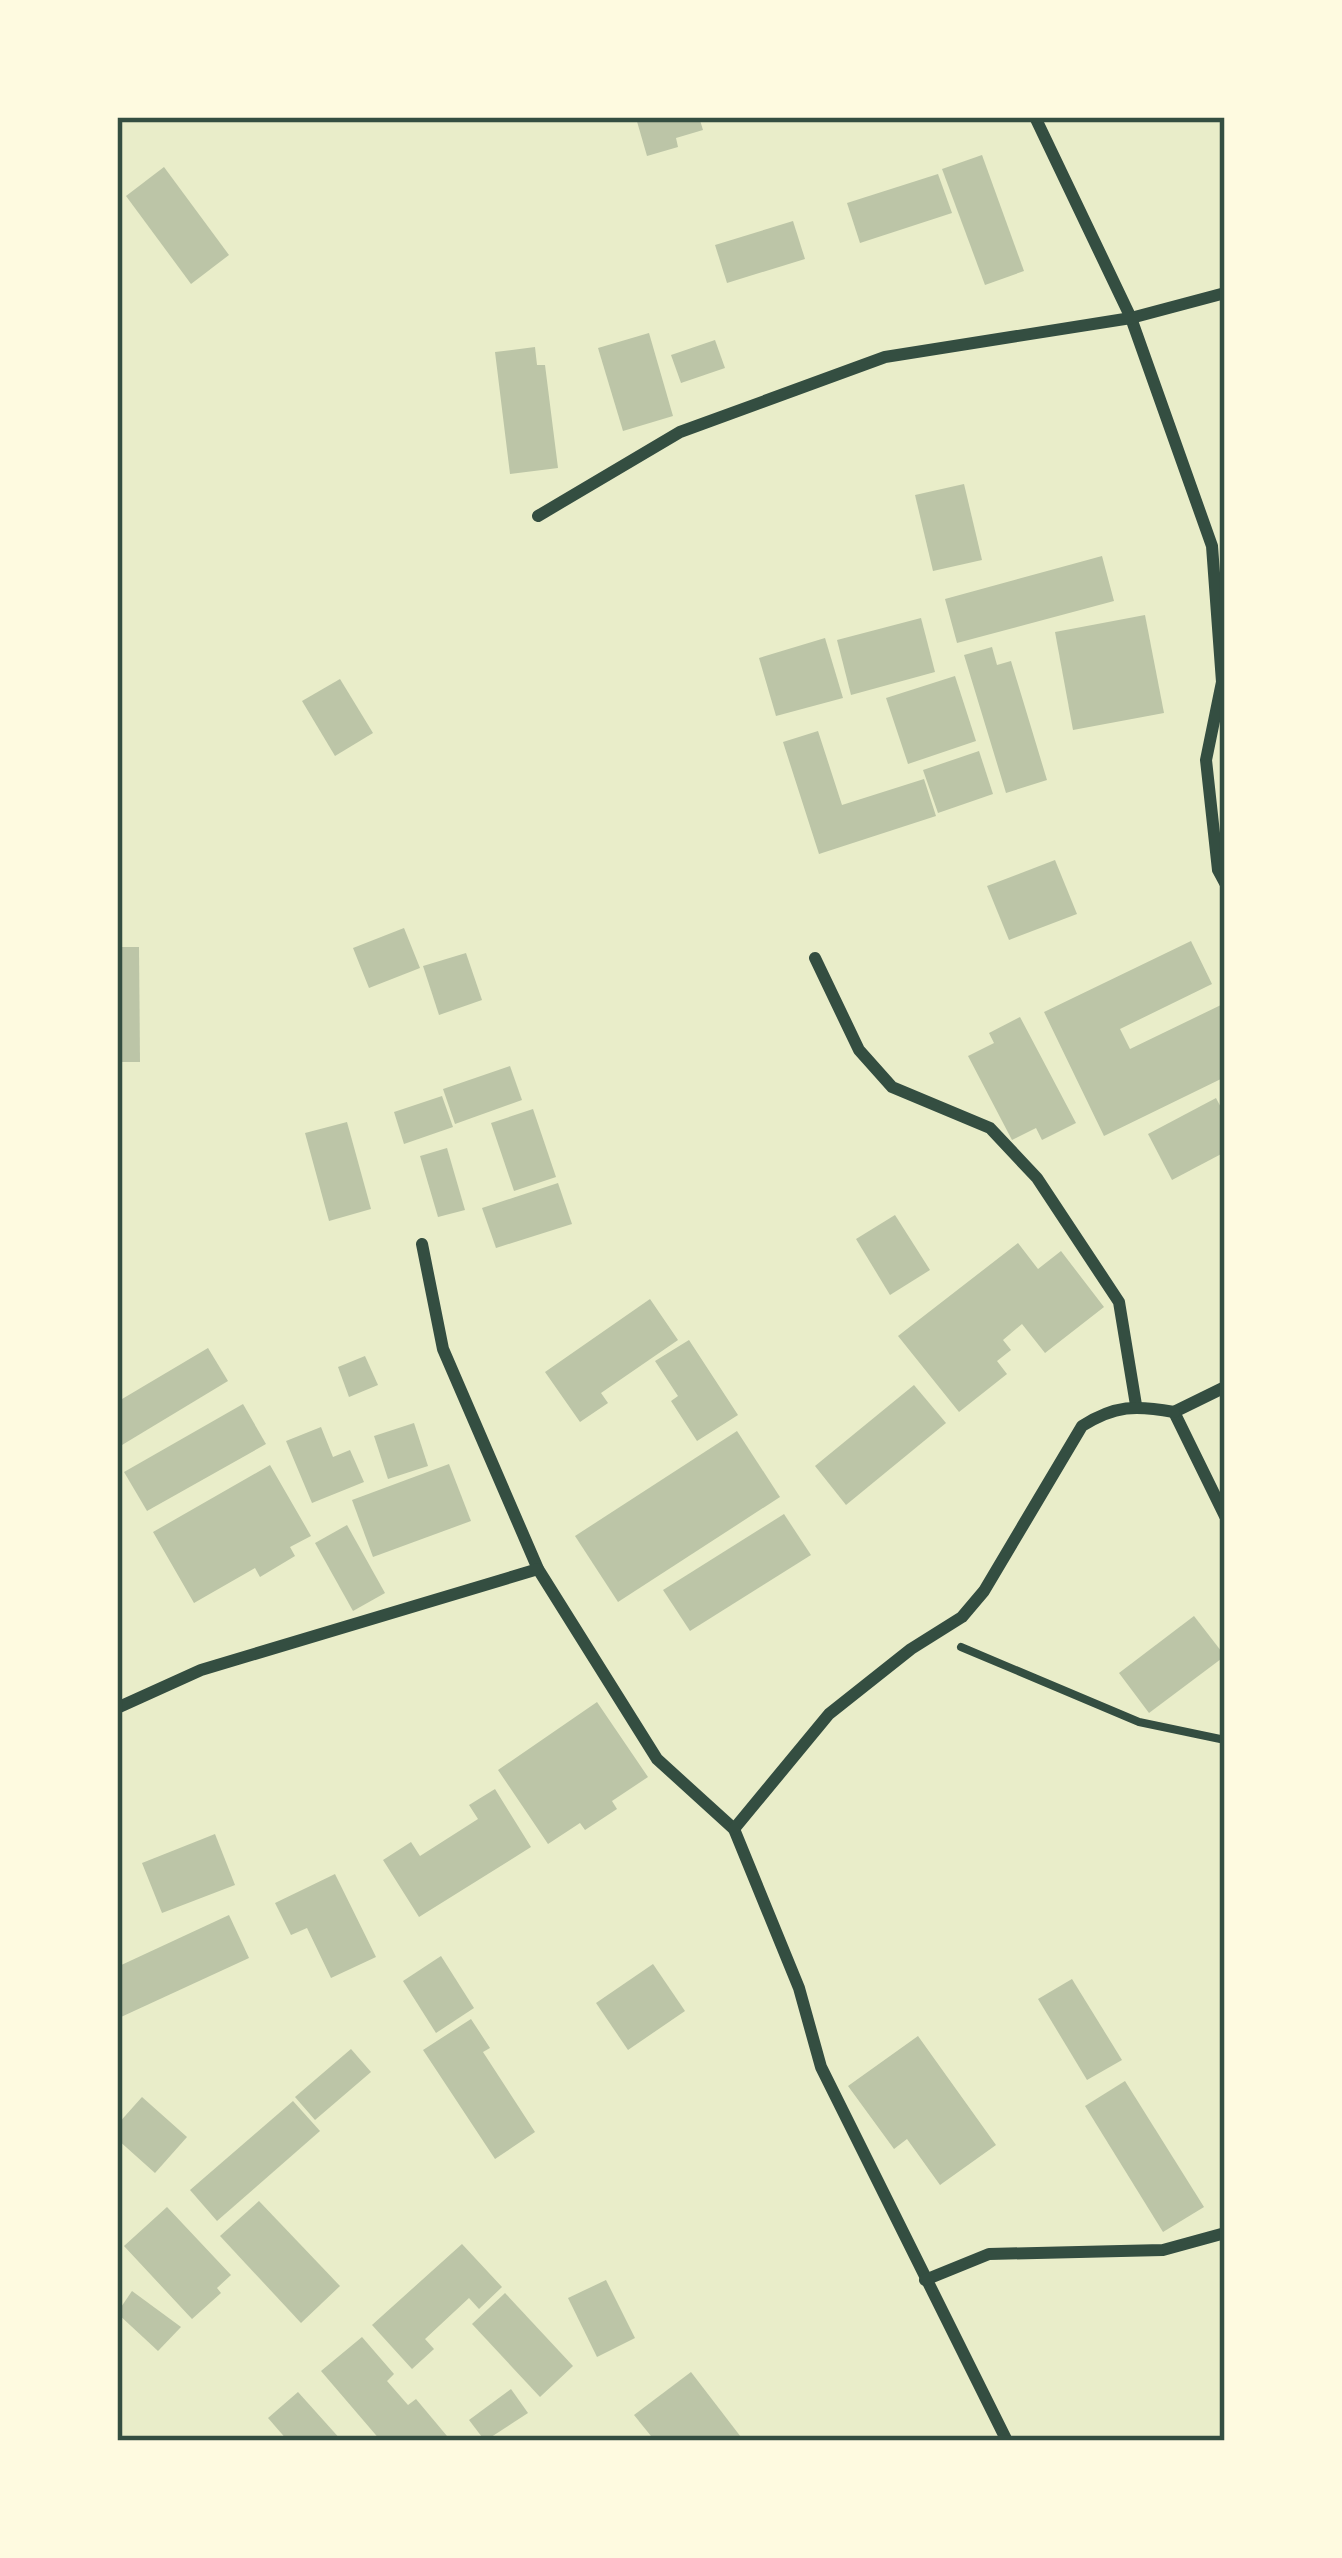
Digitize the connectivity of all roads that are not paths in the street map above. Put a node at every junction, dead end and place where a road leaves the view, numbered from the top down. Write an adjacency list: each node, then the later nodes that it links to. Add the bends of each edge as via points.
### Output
1 (1035, 117): 3 (street)
2 (1225, 293): 3 (street)
3 (1131, 318): 4 (street, via 885,357 680,432); 5 (street, via 1211,546 1222,682 1206,760)
4 (538, 515)
5 (1225, 883)
6 (815, 958): 9 (street, via 859,1050 892,1087 990,1128 1037,1178 1119,1302)
7 (422, 1244): 12 (street, via 443,1349)
8 (1225, 1387): 10 (street)
9 (1136, 1405): 10 (street); 14 (street, via 1109,1409 1082,1426 984,1592 830,1714)
10 (1174, 1412): 11 (street)
11 (1225, 1516)
12 (538, 1569): 13 (street, via 202,1670); 14 (street, via 657,1759)
13 (117, 1708)
14 (734, 1828): 16 (street, via 800,1988 821,2067)
15 (1225, 2233): 16 (street, via 1163,2250 989,2254)
16 (925, 2280): 17 (street)
17 (1007, 2441)

